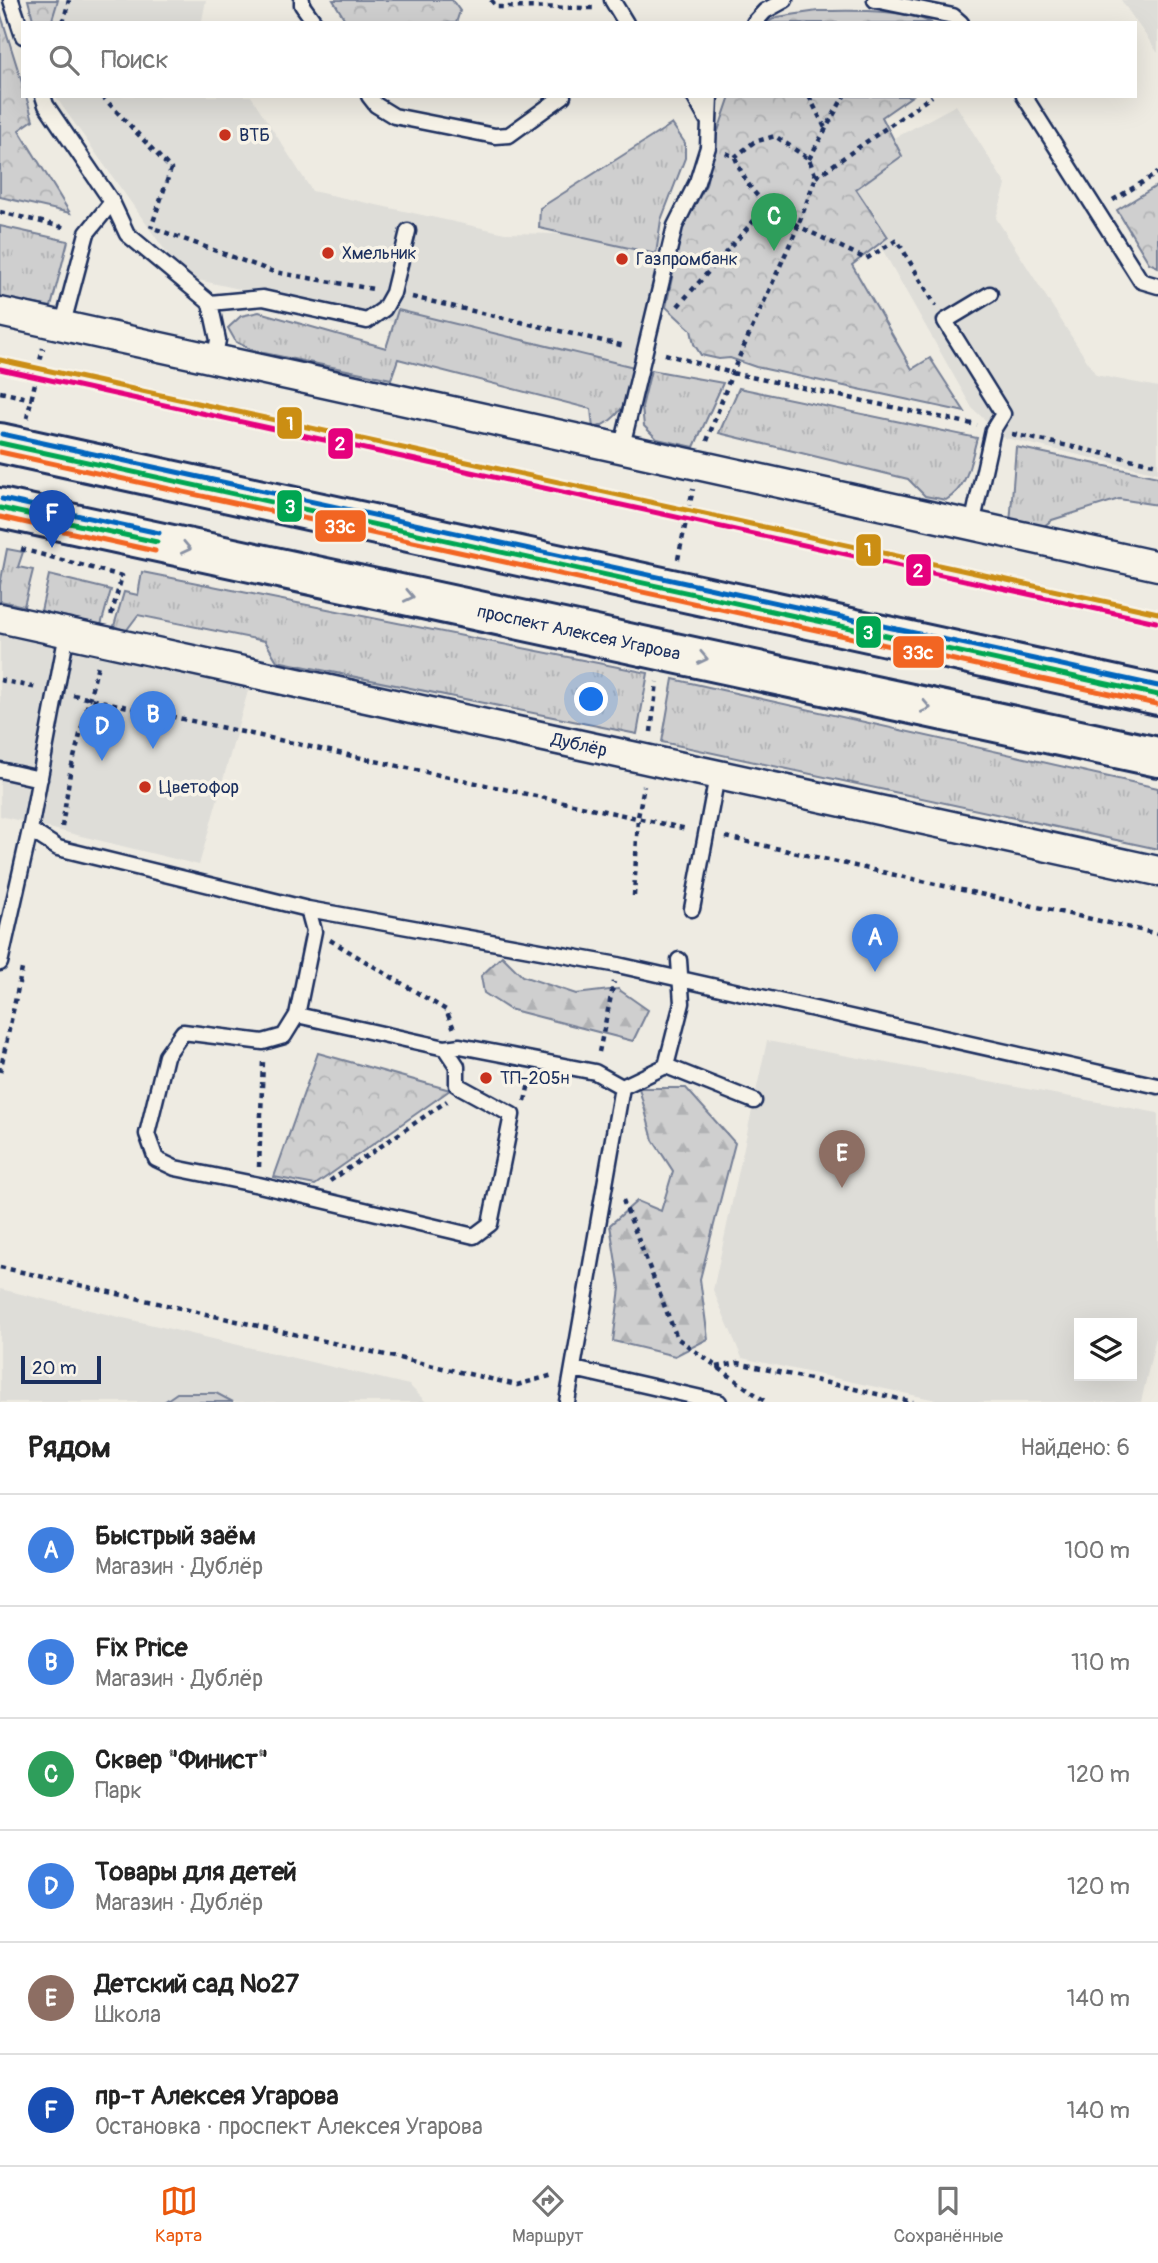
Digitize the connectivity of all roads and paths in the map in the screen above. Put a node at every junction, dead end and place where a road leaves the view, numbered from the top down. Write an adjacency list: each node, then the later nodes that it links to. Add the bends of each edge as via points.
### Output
1 (11, 0): 14 (lane)
2 (69, 0): 9 (path)
3 (302, 0): 10 (lane)
4 (491, 0): 8 (path, via 498,7)
5 (785, 0): 12 (lane)
6 (875, 0): 7 (lane)
7 (898, 2): 13 (lane)
8 (614, 5): 11 (lane)
9 (63, 21)
10 (314, 21)
11 (625, 21)
12 (756, 21)
13 (959, 21)
14 (21, 30)
15 (44, 98): 32 (lane)
16 (104, 98): 39 (path, via 171,169 152,228)
17 (370, 98): 18 (lane, via 394,116 495,136 509,135)
18 (560, 98)
19 (695, 98): 25 (lane)
20 (709, 98): 25 (lane)
21 (810, 98): 26 (path)
22 (843, 98): 29 (path)
23 (929, 98): 31 (path)
24 (1025, 98): 34 (lane)
25 (708, 120): 27 (lane)
26 (825, 128)
27 (708, 147): 28 (path); 51 (lane, via 698,182 675,226)
28 (735, 157): 29 (path, via 754,142 775,136); 33 (path, via 744,181)
29 (809, 159): 31 (path)
30 (1158, 173): 34 (path)
31 (816, 177): 36 (path)
32 (112, 202): 38 (lane); 39 (lane)
33 (766, 207): 36 (path); 44 (path)
34 (1097, 209): 40 (lane, via 1141,281)
35 (0, 212): 38 (path)
36 (798, 226): 45 (path, via 866,259 897,240); 52 (path, via 732,373)
37 (408, 231): 42 (lane, via 393,293 384,309 367,321 263,298)
38 (87, 233): 46 (lane)
39 (127, 234): 42 (lane)
40 (1158, 286)
41 (989, 294): 45 (lane)
42 (210, 303): 47 (lane, via 218,340)
43 (0, 312): 46 (street)
44 (670, 315)
45 (945, 321): 54 (lane, via 1003,414 993,430)
46 (62, 327): 47 (street)
47 (214, 360): 51 (street)
48 (0, 392): 49 (path)
49 (32, 399)
50 (0, 443): 57 (main road)
51 (621, 450): 52 (street)
52 (698, 466): 54 (street); 57 (path)
53 (0, 508): 66 (main road, проспект Алексея Угарова, one-way to 66)
54 (972, 526): 56 (street)
55 (13, 547): 59 (path, via 122,576)
56 (1158, 566)
57 (672, 590): 64 (main road)
58 (0, 618): 60 (street, Дублёр)
59 (111, 618)
60 (67, 633): 63 (lane); 67 (street, Дублёр)
61 (657, 677): 67 (path)
62 (0, 680): 63 (path)
63 (57, 692): 65 (path); 70 (lane)
64 (1158, 695)
65 (89, 698): 71 (path); 74 (path)
66 (1158, 757)
67 (649, 758): 69 (street, Дублёр); 71 (path)
68 (0, 770): 70 (lane)
69 (717, 776): 73 (lane); 75 (street, Дублёр)
70 (40, 779): 72 (lane)
71 (638, 817): 73 (path); 76 (path)
72 (30, 830): 74 (lane); 79 (lane)
73 (706, 833): 78 (lane); 81 (path)
74 (58, 848): 77 (lane)
75 (1158, 871)
76 (634, 896)
77 (308, 909): 80 (lane); 85 (lane)
78 (692, 909)
79 (4, 928): 84 (lane)
80 (314, 931): 87 (lane); 89 (path, via 446,1010)
81 (1158, 934)
82 (679, 960): 86 (lane)
83 (23, 962): 93 (path)
84 (0, 963)
85 (618, 965): 86 (lane); 94 (path)
86 (680, 978): 92 (lane, via 682,1003); 95 (lane)
87 (297, 1014): 88 (lane, via 284,1035); 90 (lane)
88 (264, 1042): 101 (path); 101 (lane, via 183,1032 166,1056 147,1134 156,1159 174,1168)
89 (460, 1046): 90 (lane); 91 (lane)
90 (445, 1048): 97 (lane, via 457,1066 457,1085)
91 (535, 1062): 94 (lane); 99 (path, via 524,1103)
92 (666, 1066): 96 (lane); 98 (lane)
93 (0, 1072)
94 (595, 1072): 96 (lane)
95 (1158, 1086)
96 (622, 1087): 100 (lane)
97 (465, 1089): 99 (lane); 102 (path)
98 (754, 1101)
99 (512, 1115): 102 (lane, via 490,1224 474,1236)
100 (610, 1164): 104 (path, via 677,1338); 105 (lane)
101 (259, 1185): 102 (lane)
102 (308, 1196)
103 (0, 1267): 105 (path, via 517,1385)
104 (716, 1367): 106 (path, via 738,1363); 109 (path)
105 (574, 1369): 107 (lane); 108 (lane)
106 (891, 1398): 110 (path); 111 (path)
107 (567, 1402)
108 (719, 1402)
109 (766, 1402)
110 (885, 1402)
111 (913, 1402)

